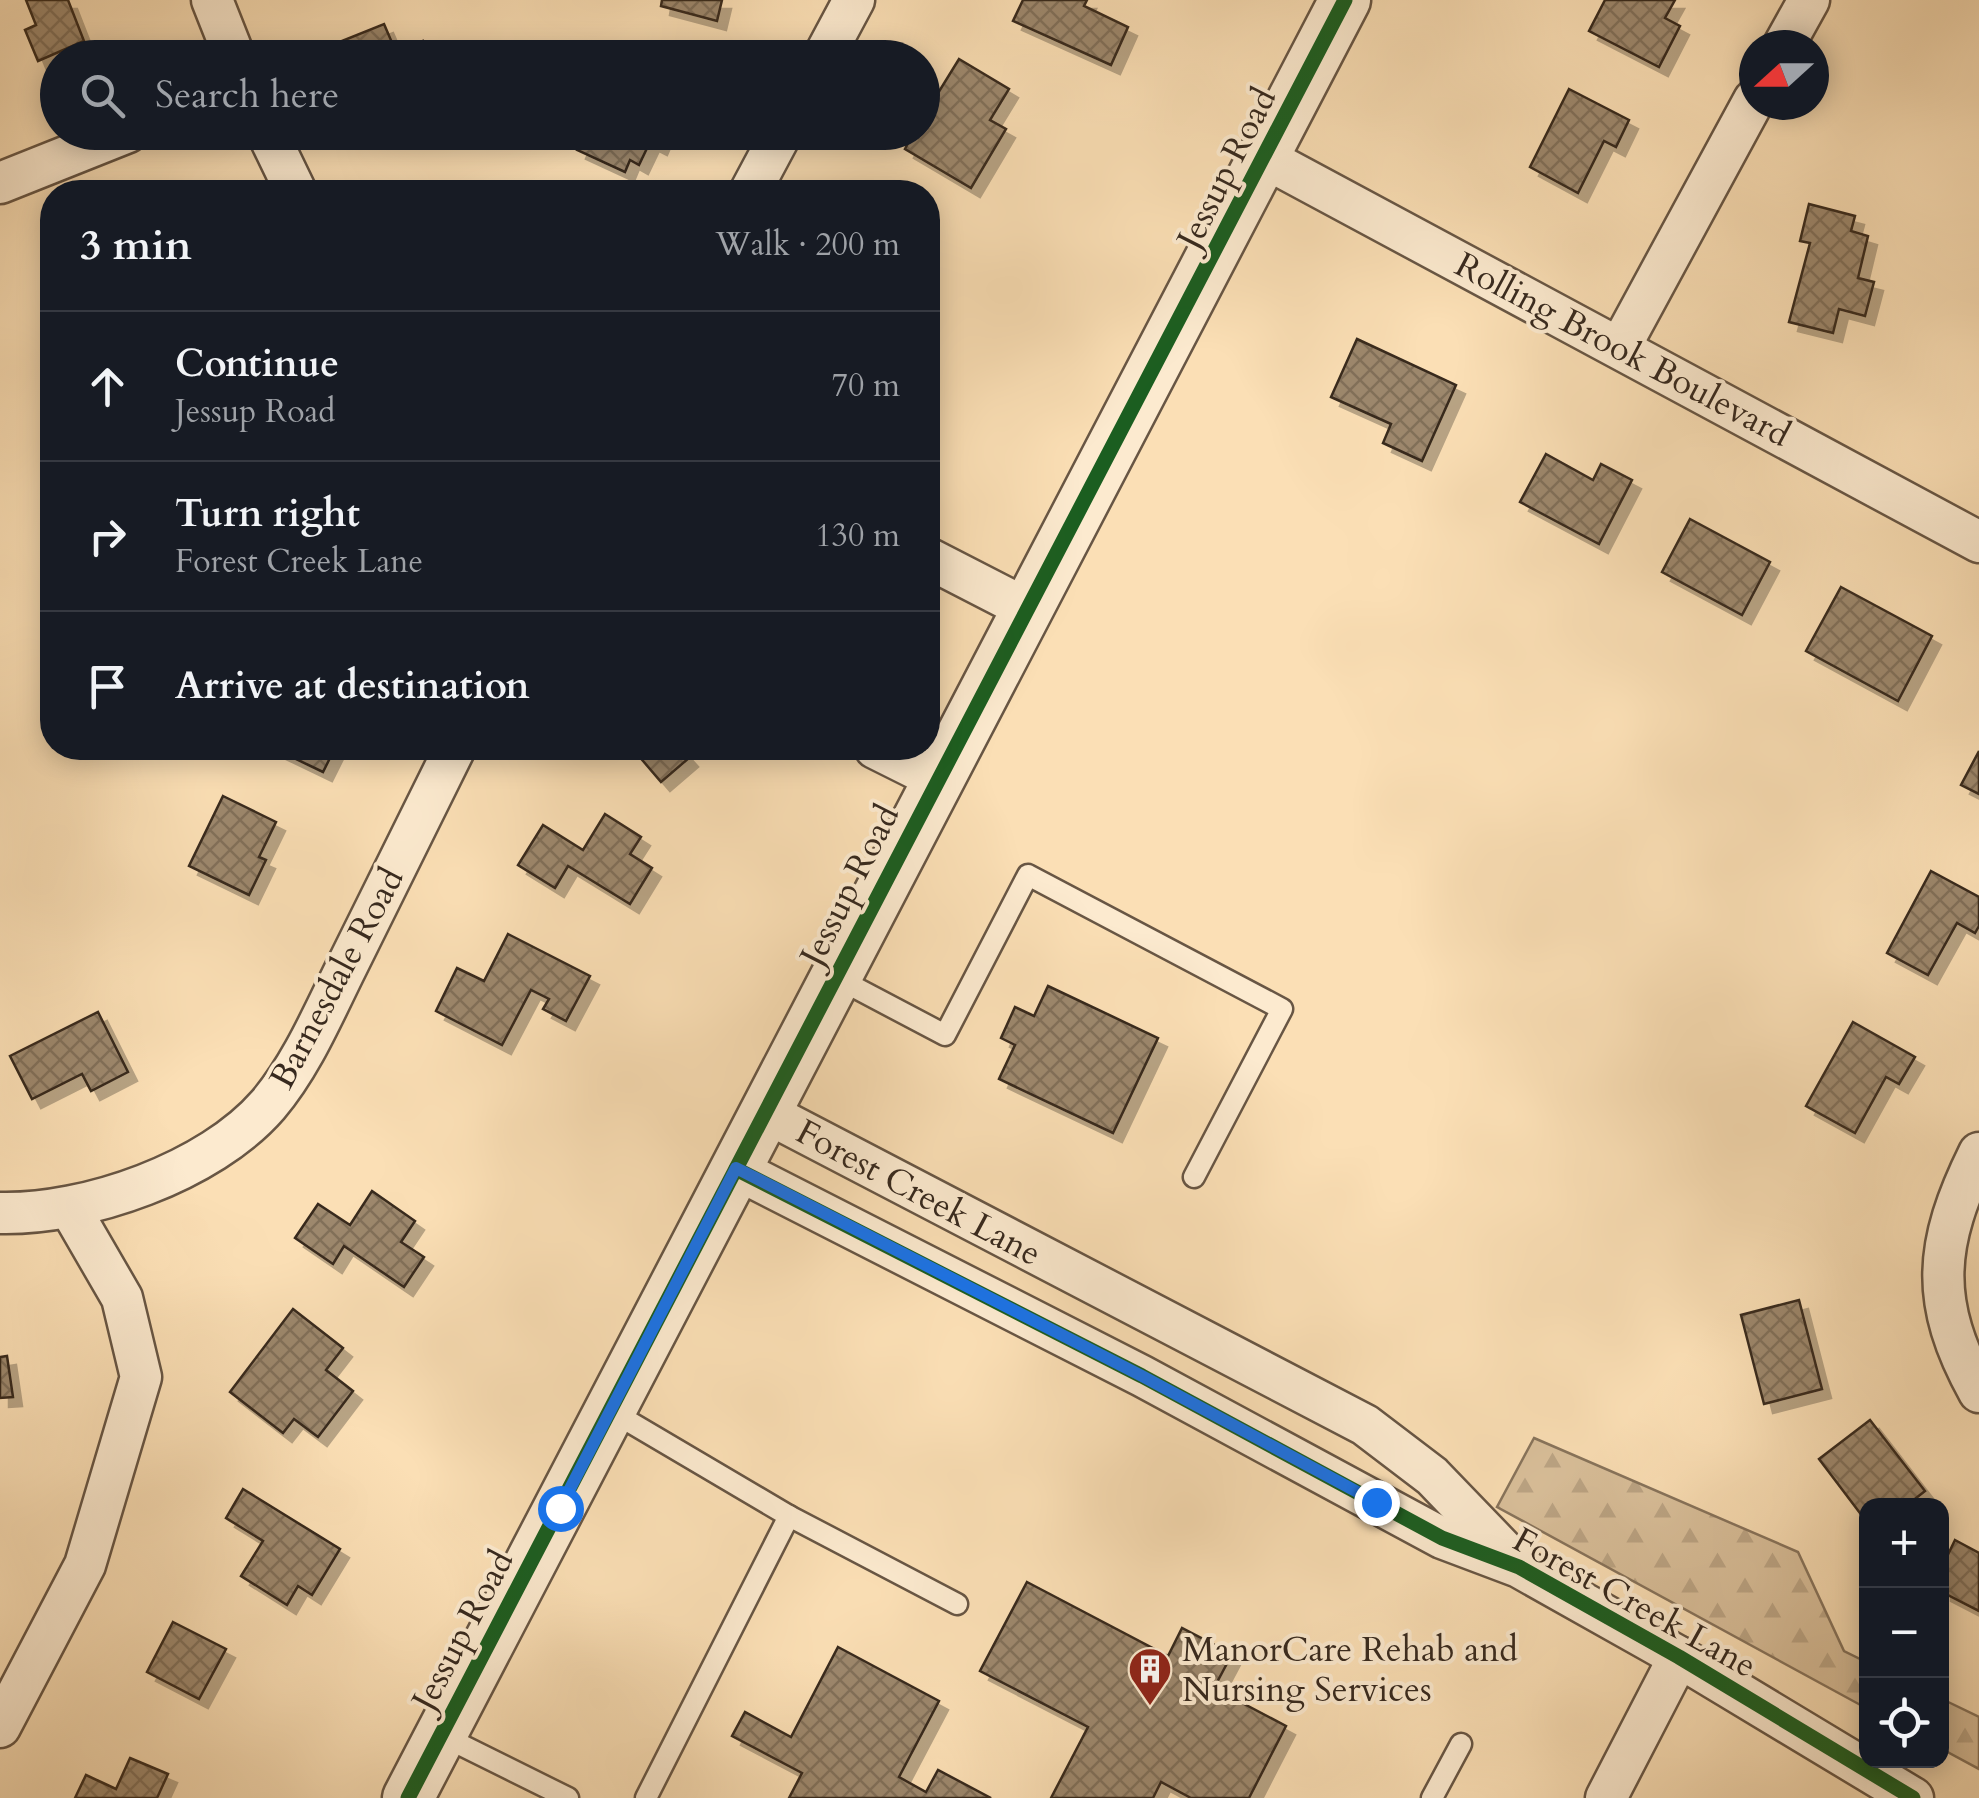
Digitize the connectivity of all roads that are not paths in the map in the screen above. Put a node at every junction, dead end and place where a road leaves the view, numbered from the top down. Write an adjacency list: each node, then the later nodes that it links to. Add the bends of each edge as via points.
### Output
1 (212, 0): 6 (street)
2 (854, 0): 7 (street)
3 (1345, 0): 12 (street, Jessup Road)
4 (1808, 0): 5 (street)
5 (1792, 30)
6 (227, 40)
7 (833, 40)
8 (1743, 120): 16 (street)
9 (83, 150): 15 (street)
10 (276, 150): 13 (street)
11 (772, 150): 14 (street)
12 (1266, 158): 16 (street, Rolling Brook Boulevard); 19 (street, Jessup Road)
13 (290, 180)
14 (756, 180)
15 (0, 183)
16 (1620, 347): 17 (street, Rolling Brook Boulevard)
17 (1979, 542)
18 (940, 564): 19 (street)
19 (1027, 609): 22 (street, Jessup Road)
20 (450, 760): 28 (street, Barnesdale Road, via 310,1041 268,1105 178,1169)
21 (899, 760): 22 (street)
22 (937, 779): 23 (street, Jessup Road)
23 (835, 978): 24 (street, Jessup Road); 27 (lane, via 945,1035 1028,876 1282,1008)
24 (765, 1112): 26 (street, Jessup Road); 33 (street, Forest Creek Lane, via 1365,1424 1432,1476)
25 (1979, 1154): 30 (street, via 1952,1209 1940,1283 1960,1358)
26 (736, 1168): 31 (street, Jessup Road); 33 (street, Forest Creek Lane, via 1442,1538)
27 (1194, 1177)
28 (71, 1210): 29 (street, Barnesdale Road); 36 (street, via 122,1298 141,1377 86,1565)
29 (0, 1212)
30 (1979, 1392)
31 (611, 1411): 32 (lane); 37 (street, Jessup Road)
32 (790, 1516): 34 (lane); 41 (lane)
33 (1519, 1568): 35 (street, Forest Creek Lane)
34 (958, 1604)
35 (1678, 1657): 43 (street); 44 (street, Forest Creek Lane)
36 (0, 1727)
37 (441, 1735): 39 (street, Jessup Road); 40 (lane)
38 (1461, 1744): 42 (lane)
39 (408, 1798)
40 (568, 1798)
41 (646, 1798)
42 (1432, 1798)
43 (1606, 1798)
44 (1912, 1798)

